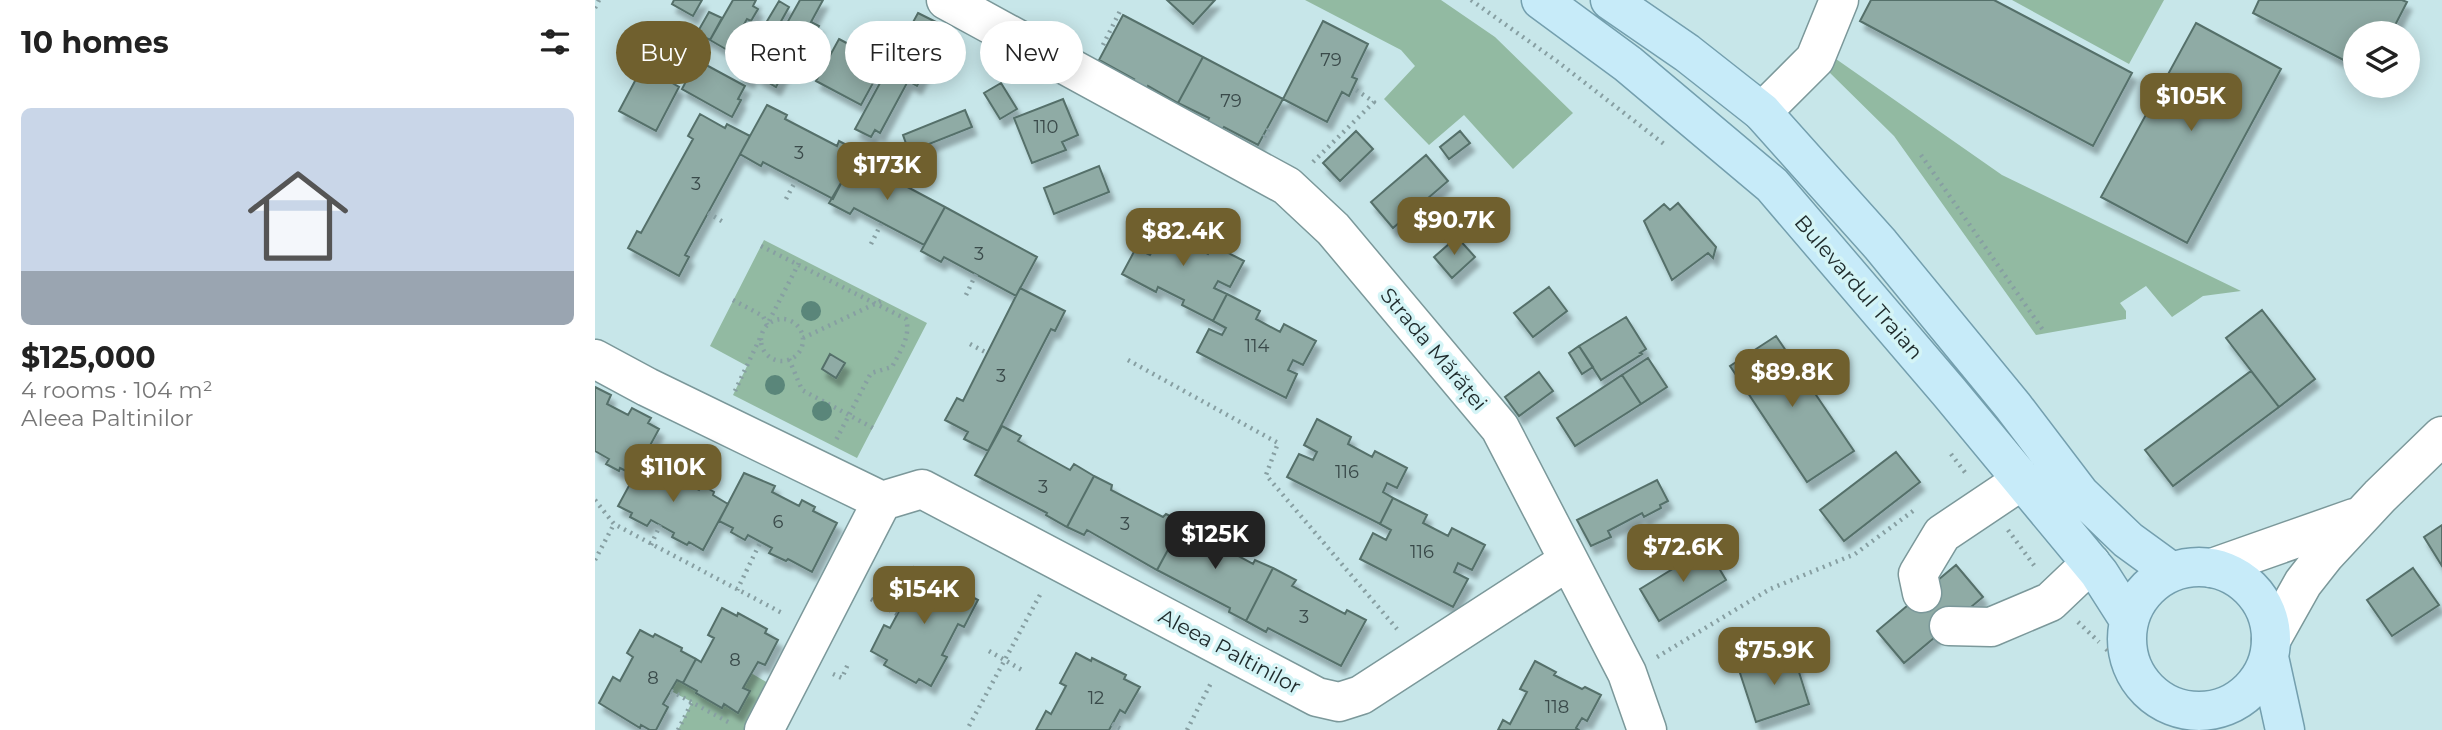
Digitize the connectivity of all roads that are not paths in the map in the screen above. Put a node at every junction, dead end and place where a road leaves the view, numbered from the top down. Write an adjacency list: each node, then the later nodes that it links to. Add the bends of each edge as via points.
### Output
1 (946, 0): 11 (street, Strada Mărăței, via 1287,186 1333,229 1500,428)
2 (1541, 0): 8 (main road, Bulevardul Traian, via 1628,64 1772,185)
3 (1610, 0): 5 (main road, Bulevardul Traian)
4 (1839, 0): 5 (street, via 1815,59)
5 (1762, 113): 14 (main road, Bulevardul Traian, via 1880,244 2080,494 2128,540)
6 (595, 359): 9 (street)
7 (2442, 436): 10 (street)
8 (2021, 481): 12 (main road, Bulevardul Traian); 15 (street, via 1942,534 1918,574)
9 (882, 501): 11 (street, Aleea Paltinilor, via 922,489 1317,697 1339,702 1361,695); 20 (street)
10 (2363, 514): 13 (street); 18 (street, via 2303,583)
11 (1569, 561): 21 (street, Strada Mărăței, via 1627,673)
12 (2091, 563): 16 (main road, Bulevardul Traian); 17 (street, via 2050,603 1991,627)
13 (2212, 568): 14 (main road); 18 (main road, via 2248,586 2260,601 2268,620)
14 (2172, 572): 16 (main road, via 2153,583)
15 (1922, 593)
16 (2129, 620): 19 (main road, via 2127,645 2133,669 2147,689)
17 (1949, 626)
18 (2270, 649): 19 (main road, via 2260,677 2247,692); 22 (main road)
19 (2195, 720)
20 (749, 727)
21 (1647, 730)
22 (2285, 730)

